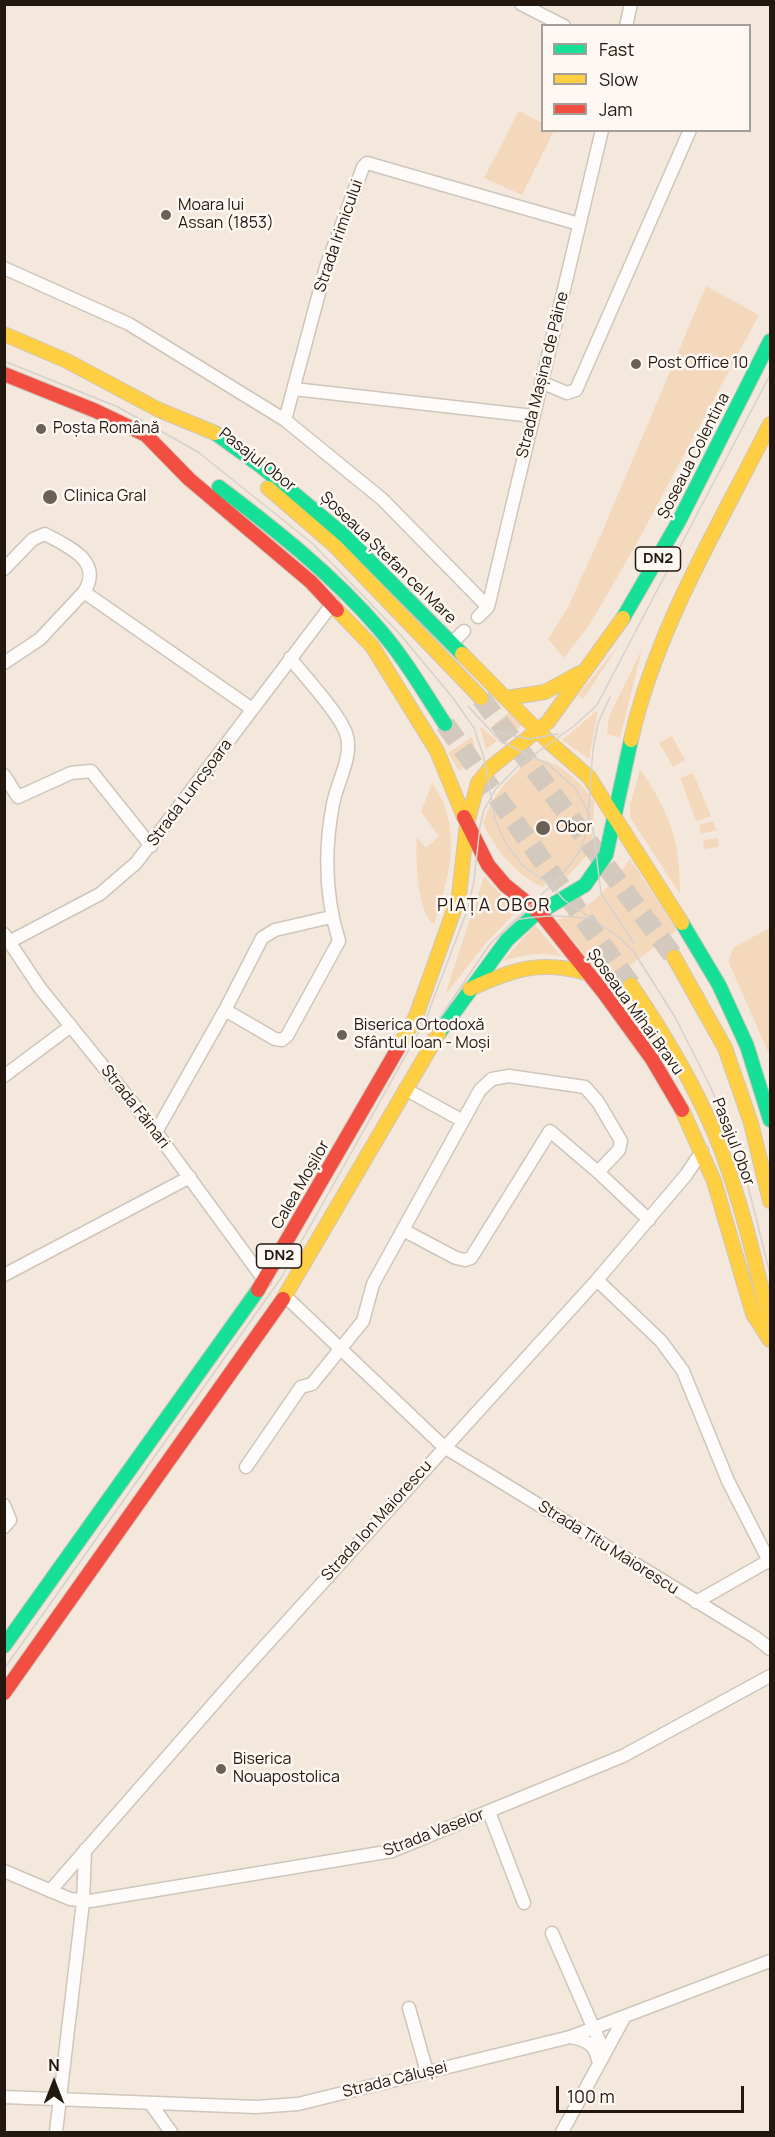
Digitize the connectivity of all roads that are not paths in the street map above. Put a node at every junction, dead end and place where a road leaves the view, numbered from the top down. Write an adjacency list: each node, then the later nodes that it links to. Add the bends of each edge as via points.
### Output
1 (521, 4): 3 (street)
2 (631, 4): 4 (street)
3 (560, 24)
4 (626, 24)
5 (602, 132): 7 (street, Strada Mașina de Pâine)
6 (689, 132): 12 (street, via 576,390 567,393)
7 (579, 224): 12 (street, Strada Mașina de Pâine); 13 (street, Strada Irimicului, via 367,163 326,267)
8 (4, 268): 16 (street, via 129,324)
9 (4, 334): 14 (main road, Șoseaua Ștefan cel Mare, via 66,361)
10 (771, 341): 27 (main road, Șoseaua Colentina / DN2, via 679,521 635,600)
11 (4, 374): 18 (main road)
12 (542, 382): 15 (street, Strada Mașina de Pâine)
13 (294, 389): 15 (street); 16 (street, Strada Irimicului)
14 (159, 410): 25 (main road, Șoseaua Ștefan cel Mare, via 209,429 304,500 375,564); 29 (main road, Pasajul Obor, via 249,472 334,545)
15 (533, 416): 22 (street, Strada Mașina de Pâine)
16 (285, 420): 22 (street, via 382,499)
17 (771, 424): 35 (main road, DN2, via 660,645 638,711)
18 (146, 435): 21 (main road, via 189,479); 32 (main road, via 260,518 324,573 393,646)
19 (4, 570): 20 (street, via 33,539 45,534 86,560 90,577)
20 (84, 592): 28 (street, via 40,639); 31 (street)
21 (333, 603): 26 (street, Strada Luncșoara); 36 (main road, via 372,646 409,703 437,751)
22 (488, 607): 23 (street)
23 (478, 617)
24 (464, 631): 25 (street)
25 (452, 643): 30 (main road, Șoseaua Ștefan cel Mare)
26 (290, 658): 31 (street, Strada Luncșoara); 39 (street, via 342,726 348,742 333,804 327,853)
27 (595, 660): 30 (main road, via 552,690); 33 (main road, Șoseaua Colentina / DN2)
28 (4, 663)
29 (481, 698)
30 (506, 698): 33 (main road, Șoseaua Ștefan cel Mare)
31 (252, 709): 37 (street, Strada Luncșoara)
32 (445, 724)
33 (539, 731): 35 (main road, via 589,777); 36 (main road, DN2, via 485,773 473,795)
34 (4, 775): 37 (street, via 18,797 71,773 91,771)
35 (614, 818): 38 (main road, DN2, via 606,855 590,878 566,898); 49 (main road, via 680,917 719,985 747,1046)
36 (467, 823): 38 (main road, via 497,877); 60 (main road, Calea Moșilor / DN2, via 459,896 416,1016)
37 (151, 846): 40 (street, Strada Luncșoara, via 100,894)
38 (539, 911): 42 (main road, Șoseaua Mihai Bravu); 44 (main road, DN2, via 507,940)
39 (331, 917): 45 (street, via 268,932); 45 (street, via 339,941 287,1036 275,1039)
40 (7, 938): 46 (street, Strada Făinari)
41 (674, 957): 55 (main road, Pasajul Obor, via 725,1048 751,1123)
42 (587, 973): 44 (main road, via 558,965 526,966); 52 (main road, Șoseaua Mihai Bravu, via 652,1059)
43 (631, 985): 62 (main road, Pasajul Obor, via 680,1064 714,1132 748,1235)
44 (470, 989): 48 (main road, DN2)
45 (225, 1010): 51 (street)
46 (71, 1026): 47 (street); 51 (street, Strada Făinari)
47 (4, 1076)
48 (405, 1089): 50 (street); 61 (main road, DN2)
49 (771, 1120)
50 (463, 1121): 53 (street, via 480,1090 492,1079 509,1076 585,1087 621,1141 619,1150); 57 (street)
51 (156, 1132): 54 (street, Strada Făinari)
52 (702, 1150): 56 (street, Strada Ion Maiorescu); 63 (main road, Șoseaua Mihai Bravu, via 753,1314)
53 (598, 1172): 56 (street); 57 (street, via 550,1131 471,1258 456,1258)
54 (190, 1177): 58 (street); 60 (street, Strada Făinari)
55 (771, 1201)
56 (649, 1220): 59 (street, Strada Ion Maiorescu)
57 (403, 1230): 64 (street, via 373,1284 363,1321)
58 (4, 1275)
59 (597, 1280): 65 (street, Strada Ion Maiorescu); 69 (street, via 661,1341 683,1371 728,1481)
60 (265, 1281): 71 (main road, Calea Moșilor / DN2)
61 (285, 1296): 64 (street, Strada Titu Maiorescu); 74 (main road, DN2)
62 (771, 1325)
63 (771, 1340)
64 (340, 1351): 65 (street, Strada Titu Maiorescu); 66 (street, via 312,1384 301,1387)
65 (444, 1447): 70 (street, Strada Titu Maiorescu); 76 (street, Strada Ion Maiorescu)
66 (246, 1467)
67 (4, 1505): 68 (street, via 10,1520)
68 (4, 1527)
69 (770, 1560): 70 (street)
70 (696, 1602): 72 (street, Strada Titu Maiorescu)
71 (4, 1646)
72 (771, 1649)
73 (771, 1676): 75 (street, Strada Vaselor, via 623,1756)
74 (4, 1693)
75 (489, 1812): 79 (street, Strada Vaselor, via 407,1846 377,1854); 80 (street)
76 (85, 1850): 78 (street, Strada Ion Maiorescu); 79 (street)
77 (4, 1871): 78 (street, Strada Vaselor)
78 (50, 1891): 79 (street, Strada Vaselor)
79 (83, 1902): 90 (street)
80 (525, 1903)
81 (552, 1933): 85 (street)
82 (771, 1961): 84 (street, Strada Călușei)
83 (409, 2008): 88 (street)
84 (624, 2018): 85 (street, Strada Călușei); 87 (street)
85 (594, 2028): 86 (street, Strada Călușei); 87 (street)
86 (570, 2037): 87 (street, via 589,2042); 88 (street, Strada Călușei)
87 (602, 2057): 95 (street)
88 (427, 2072): 92 (street, Strada Călușei, via 285,2106)
89 (4, 2097): 90 (street, Strada Călușei)
90 (60, 2098): 91 (street, Strada Călușei); 94 (street)
91 (150, 2103): 92 (street, Strada Călușei); 93 (street)
92 (179, 2104): 93 (street, via 168,2117)
93 (169, 2130)
94 (56, 2133)
95 (561, 2133)

